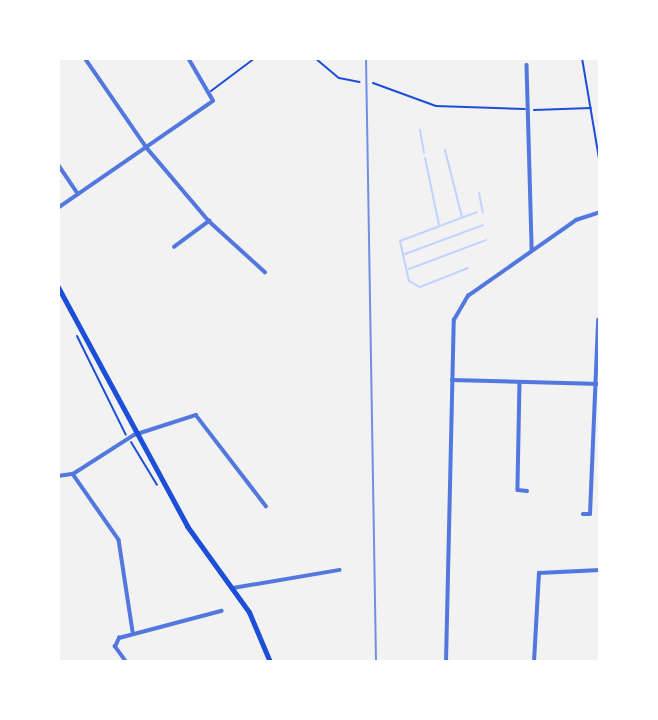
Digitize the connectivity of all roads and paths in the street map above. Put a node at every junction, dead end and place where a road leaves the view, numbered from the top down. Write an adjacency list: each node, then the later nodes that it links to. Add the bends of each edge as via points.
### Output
1 (85, 58): 12 (street)
2 (188, 58): 9 (street)
3 (255, 58): 9 (path)
4 (314, 58): 7 (path, via 339,78)
5 (582, 58): 10 (path)
6 (527, 65): 11 (street)
7 (360, 82)
8 (373, 83): 11 (path, via 436,106)
9 (211, 91): 12 (street, via 213,100)
10 (590, 108): 11 (path); 14 (path)
11 (526, 110): 20 (street, via 534,140)
12 (147, 148): 15 (street); 18 (street)
13 (58, 164): 15 (street)
14 (600, 164)
15 (78, 194): 16 (street)
16 (58, 208)
17 (600, 212): 20 (street, via 584,215)
18 (209, 221): 19 (street); 21 (street)
19 (174, 247)
20 (532, 249): 24 (street, via 460,307)
21 (265, 272)
22 (58, 287): 28 (main road)
23 (598, 320): 26 (street)
24 (452, 380): 25 (street); 41 (street)
25 (520, 382): 26 (street); 31 (street, via 518,490)
26 (592, 383): 27 (street); 33 (street, via 590,514)
27 (600, 384)
28 (134, 435): 29 (street); 32 (street, via 199,416); 36 (main road)
29 (73, 474): 30 (street); 38 (street, via 119,540)
30 (58, 476)
31 (527, 491)
32 (266, 506)
33 (583, 514)
34 (339, 569): 36 (street)
35 (600, 570): 42 (street, via 538,573)
36 (233, 588): 40 (main road)
37 (221, 611): 38 (street, via 205,620)
38 (133, 631): 39 (street, via 115,641)
39 (126, 662)
40 (270, 662)
41 (446, 662)
42 (534, 662)

